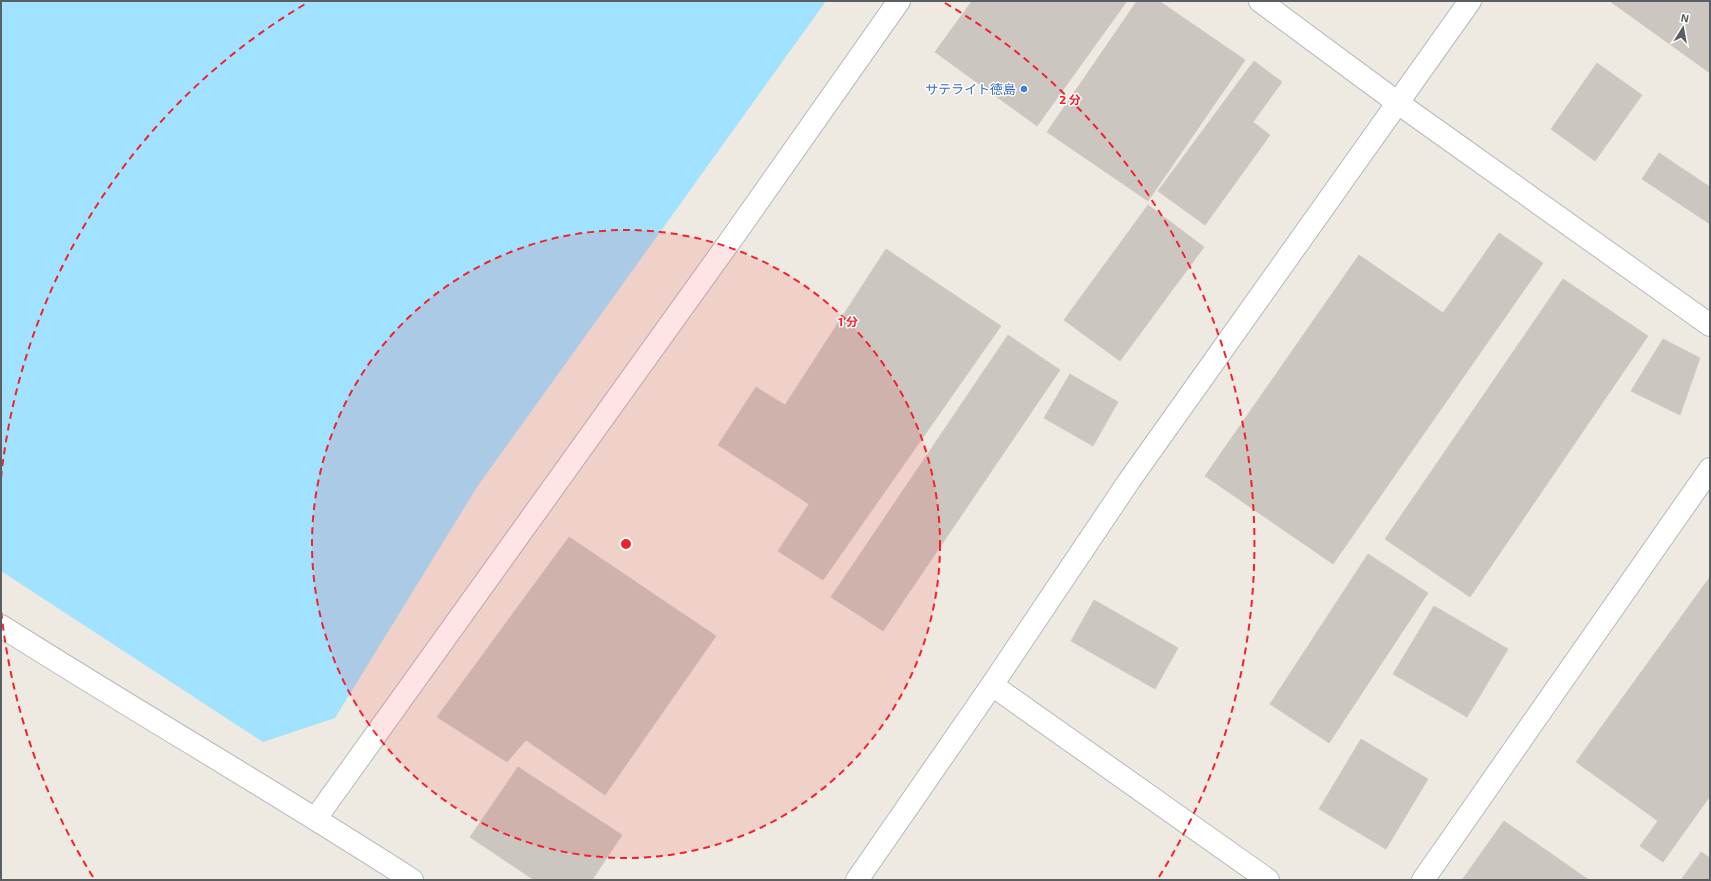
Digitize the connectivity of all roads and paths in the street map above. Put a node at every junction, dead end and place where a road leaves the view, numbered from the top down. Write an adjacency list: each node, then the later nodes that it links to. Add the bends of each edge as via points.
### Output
1 (893, 1): 10 (street)
2 (899, 1): 10 (street)
3 (1260, 1): 5 (street)
4 (1470, 1): 5 (street)
5 (1398, 103): 6 (street); 9 (street, via 1134,475)
6 (1710, 324)
7 (1710, 469): 14 (street)
8 (5, 628): 10 (street, via 112,696)
9 (992, 685): 12 (street); 13 (street)
10 (319, 815): 11 (street)
11 (412, 880)
12 (857, 880)
13 (1268, 880)
14 (1423, 880)

